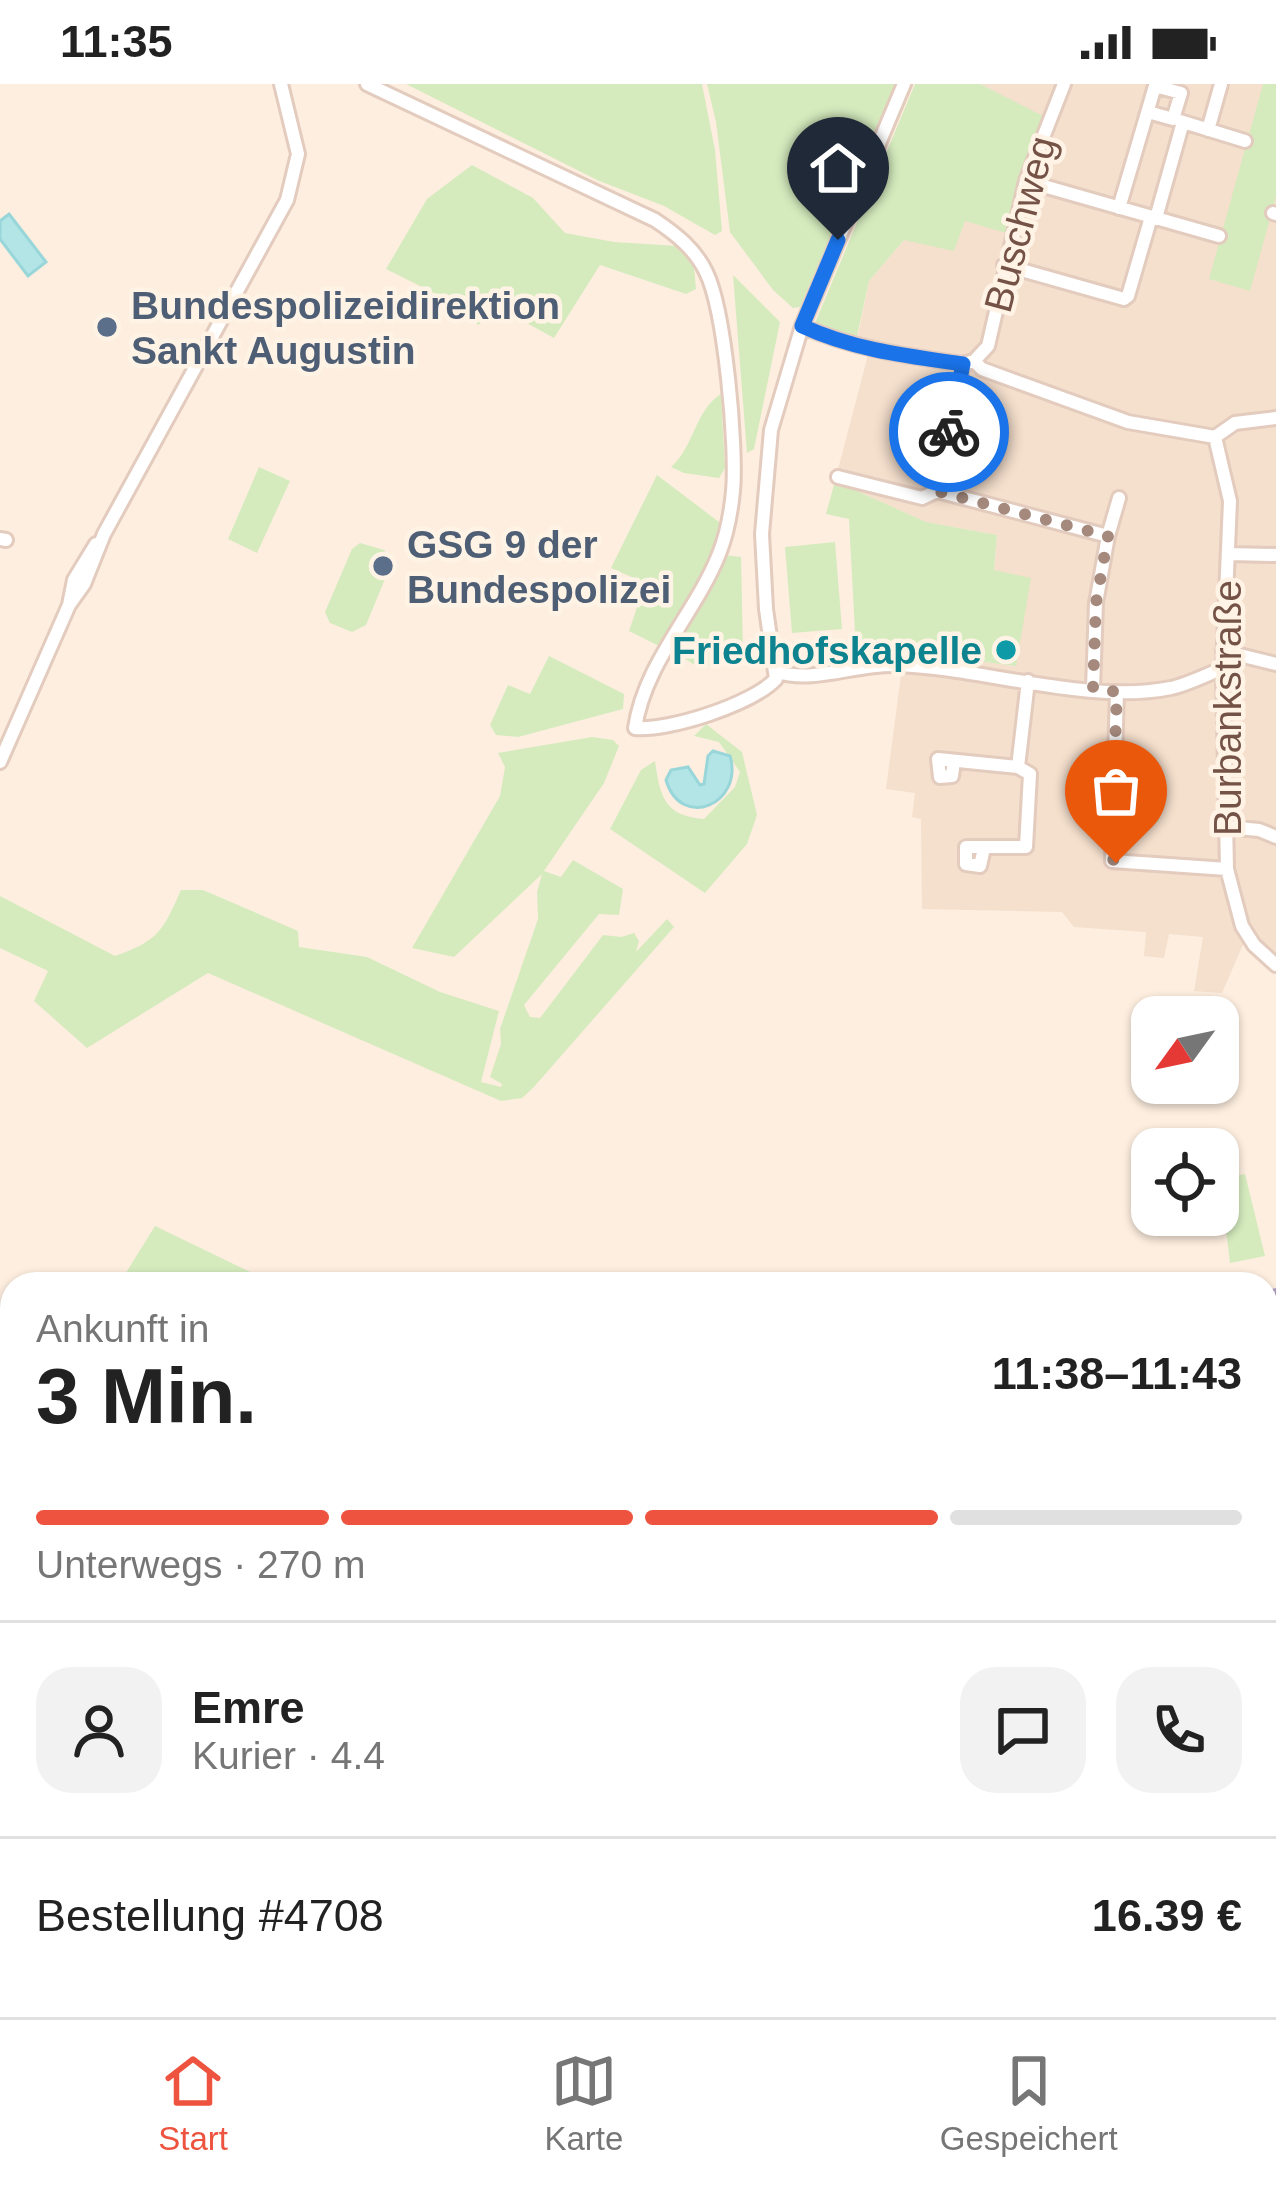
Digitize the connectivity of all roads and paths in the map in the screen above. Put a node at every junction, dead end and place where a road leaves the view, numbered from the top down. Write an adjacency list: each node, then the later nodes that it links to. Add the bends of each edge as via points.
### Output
1 (281, 84): 35 (street, via 298,154 287,200 104,534)
2 (367, 84): 30 (street, via 655,220 688,246 708,276 722,338 732,505 712,570 647,682 636,723 750,694 772,684)
3 (904, 84): 17 (street)
4 (1064, 84): 12 (street, Buschweg)
5 (1221, 84): 10 (street)
6 (1152, 85): 7 (street); 8 (street)
7 (1182, 89): 9 (street)
8 (1148, 112): 9 (street); 13 (street)
9 (1178, 121): 10 (street); 14 (street)
10 (1208, 130): 11 (street)
11 (1245, 141)
12 (1026, 181): 13 (street); 16 (street, Buschweg)
13 (1119, 208): 14 (street)
14 (1154, 217): 15 (street); 16 (street, via 1124,299)
15 (1219, 236)
16 (1004, 265): 18 (street, Buschweg, via 988,346)
17 (802, 326): 18 (street, via 878,352); 30 (street, via 777,402 762,510)
18 (969, 362): 20 (street, via 1128,422); 22 (street, Buschweg)
19 (1276, 418): 20 (street, via 1234,422)
20 (1216, 437): 25 (street, Burbankstraße, via 1230,501)
21 (838, 477): 22 (street, via 922,498)
22 (937, 491): 24 (street)
23 (1119, 498): 24 (street)
24 (1108, 536): 32 (street)
25 (1228, 554): 26 (street); 27 (street, Burbankstraße)
26 (1276, 555)
27 (1223, 650): 28 (street); 29 (street, Burbankstraße)
28 (1276, 664)
29 (1223, 668): 33 (street, via 1172,688); 37 (street, Burbankstraße)
30 (777, 672): 31 (street, via 800,678 902,665)
31 (1028, 681): 32 (street); 36 (street)
32 (1093, 688): 33 (street)
33 (1117, 692): 40 (street, via 1112,861)
34 (954, 761): 36 (street)
35 (0, 762)
36 (1018, 767): 39 (street, via 1030,774 1026,847)
37 (1227, 827): 38 (street); 40 (street, Burbankstraße)
38 (1276, 837)
39 (984, 848)
40 (1227, 869): 41 (street, Burbankstraße, via 1242,926)
41 (1276, 965)

